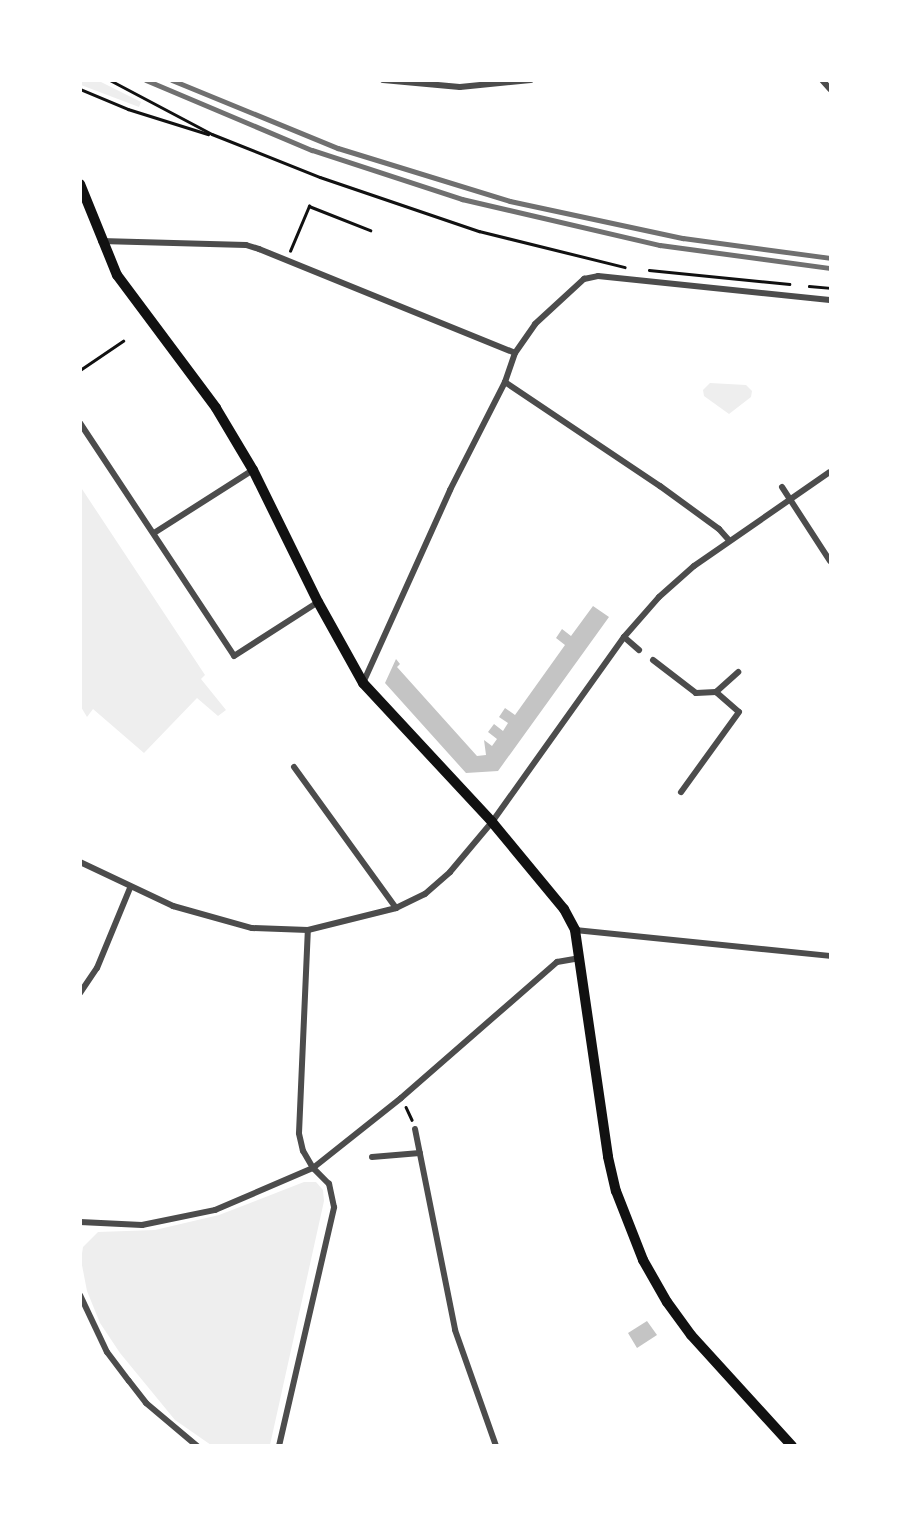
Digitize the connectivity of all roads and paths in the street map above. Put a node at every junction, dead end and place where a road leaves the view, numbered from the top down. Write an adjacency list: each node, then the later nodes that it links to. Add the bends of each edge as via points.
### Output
1 (110, 80): 7 (path)
2 (383, 80): 3 (street, via 452,87)
3 (531, 80)
4 (822, 80): 6 (street)
5 (81, 89): 7 (path, via 128,109)
6 (831, 89)
7 (212, 134): 12 (path, via 320,177 479,231)
8 (80, 184): 10 (main road)
9 (370, 230): 11 (path, via 309,206)
10 (101, 241): 11 (street, via 246,245); 21 (main road, via 117,275 216,408)
11 (286, 261): 17 (street)
12 (637, 268)
13 (649, 270): 14 (path)
14 (831, 288)
15 (831, 300): 17 (street, via 598,276 584,279 536,324)
16 (123, 341): 18 (path)
17 (516, 353): 19 (street)
18 (80, 370)
19 (505, 382): 26 (street, via 660,486); 33 (street, via 450,490)
20 (80, 423): 25 (street)
21 (253, 470): 25 (street); 28 (main road)
22 (831, 472): 24 (street)
23 (782, 487): 24 (street)
24 (792, 500): 26 (street); 27 (street)
25 (154, 533): 28 (street, via 234,656)
26 (729, 540): 29 (street, via 667,589)
27 (831, 561)
28 (317, 603): 33 (main road)
29 (624, 637): 30 (street); 37 (street)
30 (639, 650)
31 (653, 660): 34 (street, via 696,693)
32 (738, 672): 34 (street)
33 (363, 683): 37 (main road)
34 (716, 692): 36 (street, via 739,712)
35 (294, 767): 40 (street)
36 (681, 792)
37 (492, 822): 40 (street, via 450,872 425,894); 42 (main road, via 549,887)
38 (80, 862): 39 (street)
39 (130, 888): 41 (street, via 252,928); 45 (street, via 97,968)
40 (396, 908): 41 (street)
41 (308, 930): 50 (street, via 299,1133)
42 (575, 930): 43 (street); 44 (main road)
43 (831, 956)
44 (579, 958): 46 (street, via 557,962); 56 (main road, via 608,1157 643,1260 691,1335)
45 (80, 993)
46 (401, 1098): 47 (path); 50 (street)
47 (415, 1129): 48 (street)
48 (420, 1153): 49 (street); 55 (street, via 455,1330)
49 (372, 1157)
50 (313, 1168): 51 (street, via 215,1210 142,1225); 54 (street, via 330,1184 334,1207)
51 (80, 1222)
52 (80, 1295): 53 (street, via 107,1352 129,1381 155,1412)
53 (197, 1446)
54 (279, 1446)
55 (496, 1446)
56 (792, 1446)

